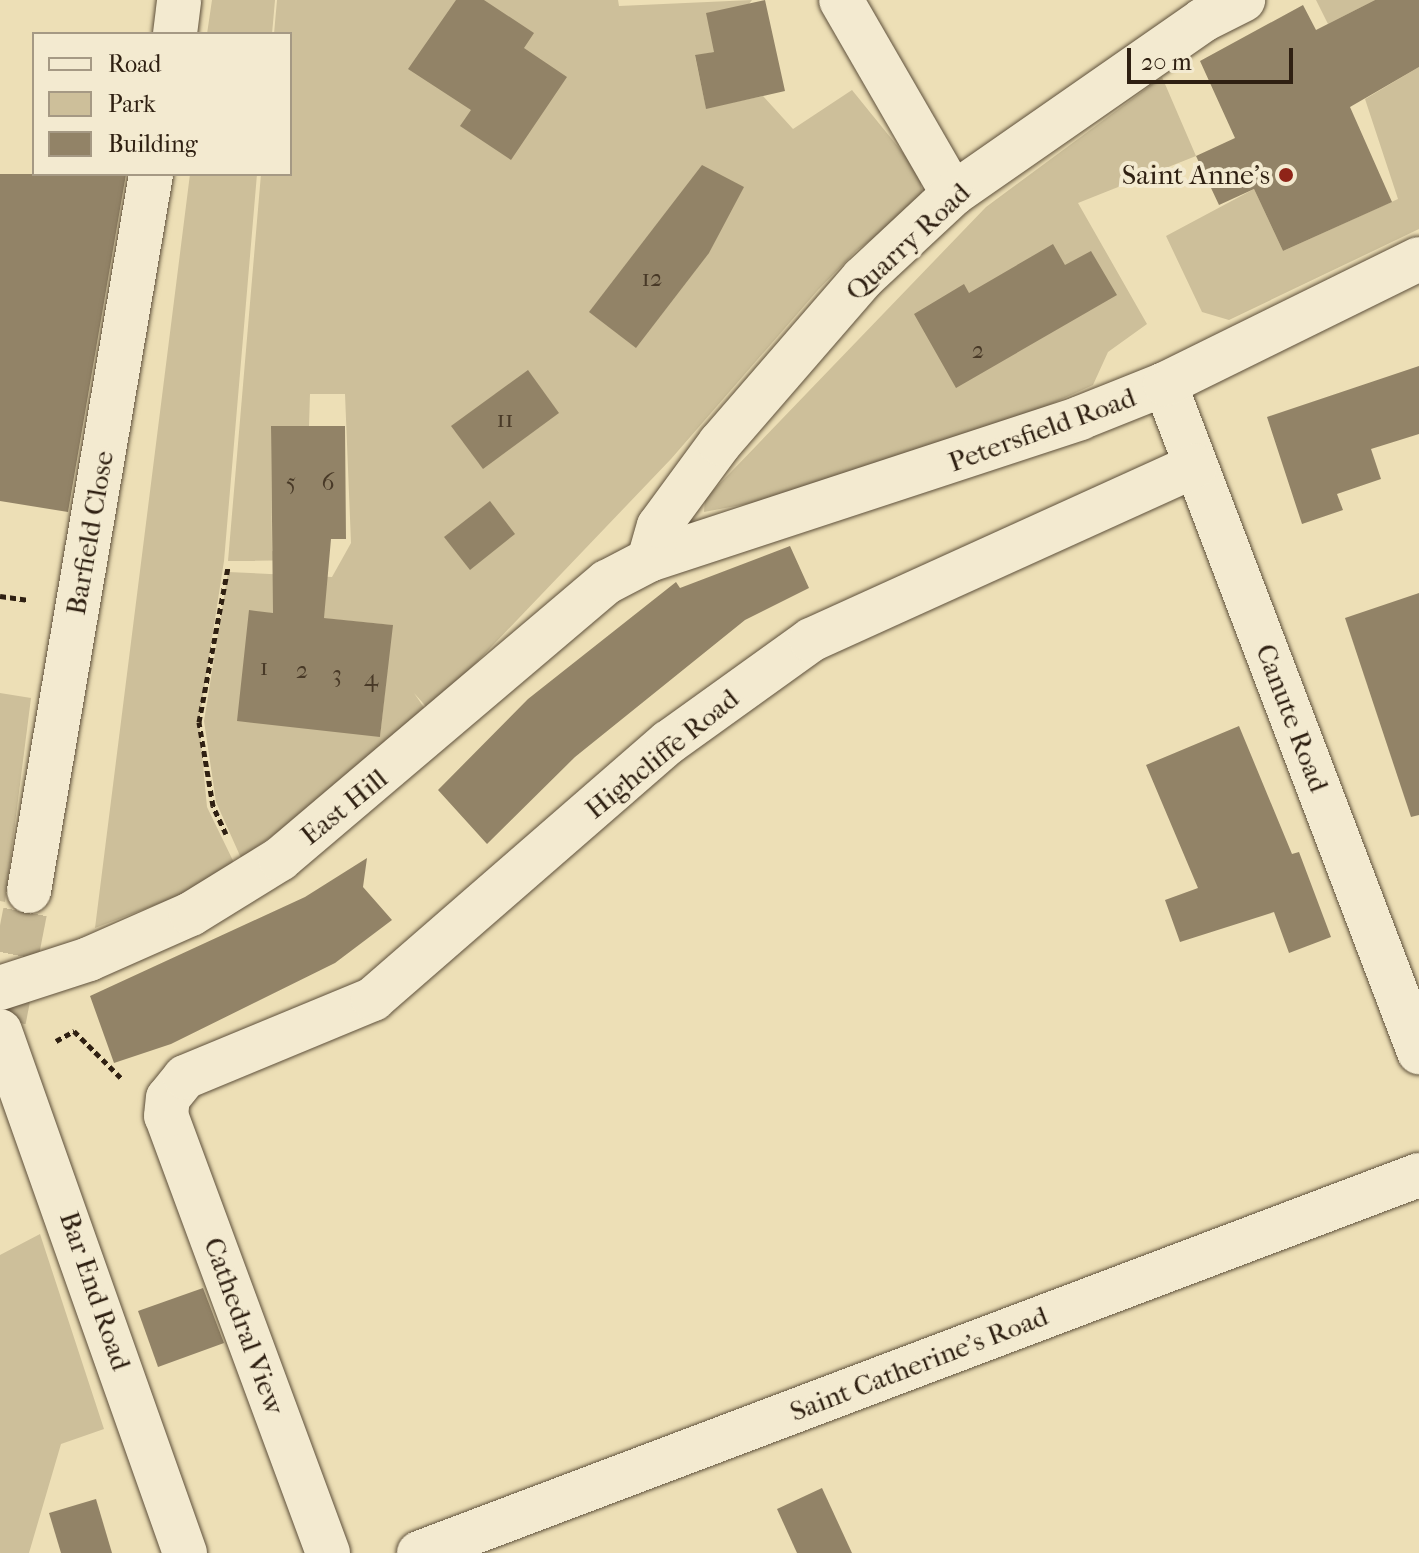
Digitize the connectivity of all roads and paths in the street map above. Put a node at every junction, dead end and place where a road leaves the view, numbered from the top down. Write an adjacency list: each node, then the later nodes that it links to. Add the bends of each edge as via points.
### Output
1 (179, 0): 4 (street)
2 (841, 0): 6 (street)
3 (1243, 0): 6 (street, Quarry Road, via 1203,20)
4 (175, 32)
5 (151, 176): 13 (street, Barfield Close)
6 (953, 194): 10 (street, Quarry Road, via 863,278 720,443 659,526)
7 (1419, 259): 8 (street, Petersfield Road)
8 (1165, 384): 9 (street, Canute Road); 10 (street, Petersfield Road, via 874,490)
9 (1195, 466): 17 (street, Canute Road); 19 (street, Highcliffe Road, via 811,640 669,742 373,999 185,1077)
10 (649, 560): 14 (street, East Hill, via 607,582 280,859 191,914 89,959)
11 (228, 567): 12 (path, via 199,722 213,806)
12 (233, 849)
13 (29, 891)
14 (0, 988)
15 (0, 1031): 21 (street, Bar End Road)
16 (48, 1045): 18 (path, via 74,1031)
17 (1419, 1052)
18 (117, 1077)
19 (168, 1098): 22 (street, Cathedral View, via 166,1116)
20 (1419, 1175): 23 (street, Saint Catherine's Road)
21 (185, 1553)
22 (328, 1553)
23 (419, 1553)

